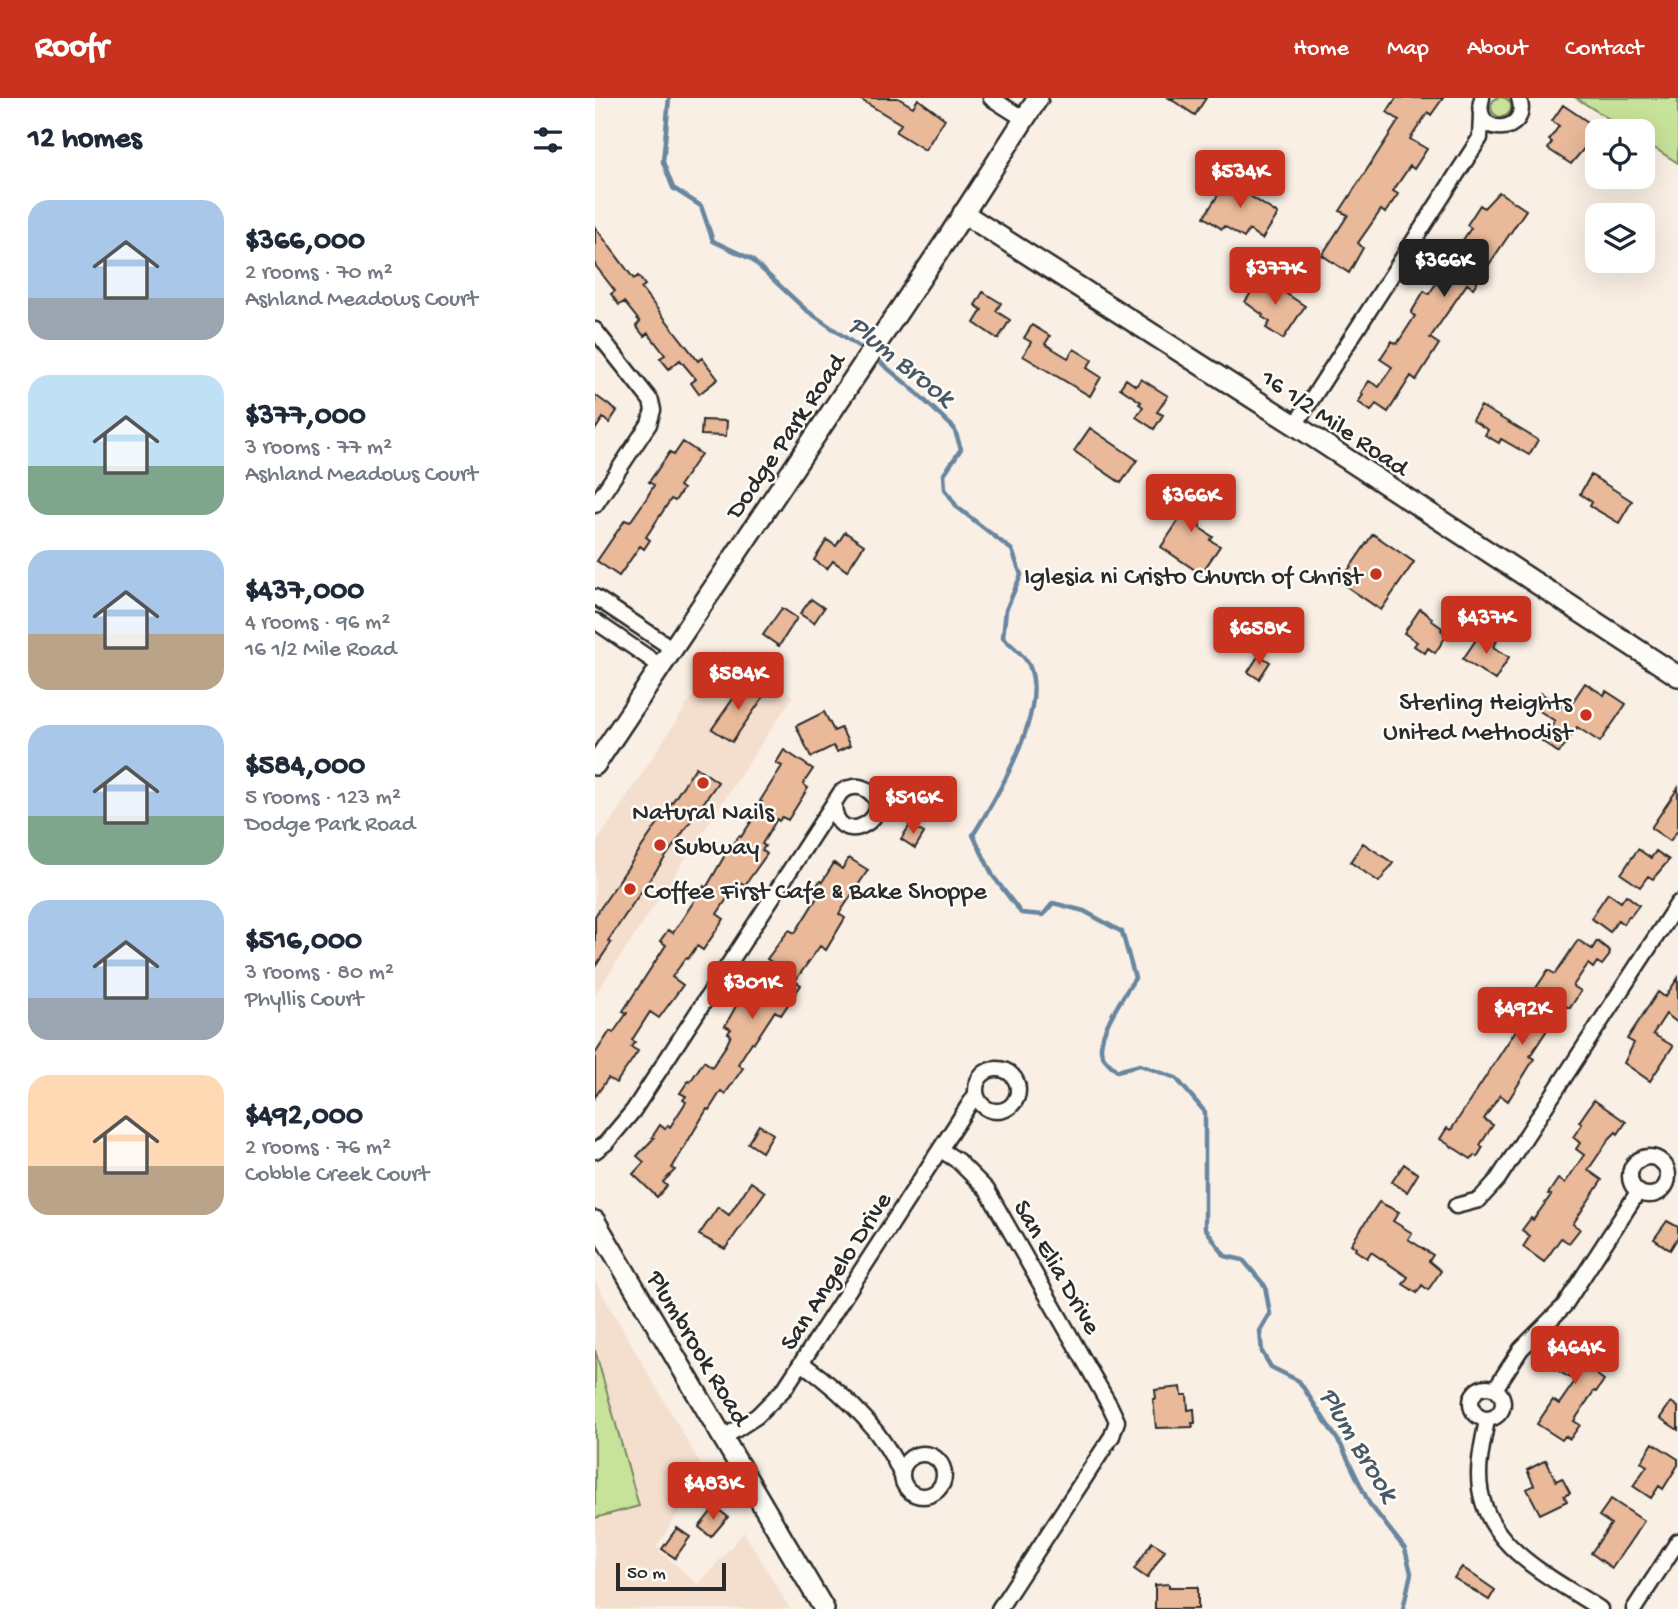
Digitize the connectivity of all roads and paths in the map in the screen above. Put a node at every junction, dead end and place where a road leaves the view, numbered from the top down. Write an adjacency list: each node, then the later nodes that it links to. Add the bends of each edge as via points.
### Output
1 (991, 98): 6 (street)
2 (1038, 98): 6 (street, Dodge Park Road)
3 (1482, 98): 5 (street)
4 (1520, 98): 7 (street, via 1519,117)
5 (1481, 114): 7 (street, via 1489,124); 8 (street)
6 (1024, 119): 9 (street, Dodge Park Road)
7 (1502, 128): 8 (street)
8 (1480, 138): 11 (street)
9 (963, 213): 11 (street, 16 1/2 Mile Road); 15 (street, Dodge Park Road)
10 (595, 330): 12 (street, via 651,401 653,410 649,424)
11 (1296, 425): 17 (street, 16 1/2 Mile Road)
12 (595, 505)
13 (595, 597): 15 (street)
14 (595, 621): 16 (street)
15 (673, 649): 16 (street, Dodge Park Road)
16 (661, 667): 18 (street, Dodge Park Road)
17 (1678, 676)
18 (595, 765)
19 (834, 804): 20 (street); 20 (street, via 841,792 854,786 867,790 875,801 875,814 867,825 854,829); 21 (street)
20 (841, 823): 21 (street)
21 (821, 825): 27 (street, via 633,1111)
22 (1678, 903): 29 (street, via 1498,1179 1479,1200)
23 (976, 1094): 24 (street); 24 (street, San Angelo Drive, via 978,1080 988,1070 1001,1069 1013,1076 1018,1088 1014,1101 1003,1109); 25 (street, San Angelo Drive)
24 (989, 1109): 25 (street, San Angelo Drive)
25 (967, 1112): 26 (street, San Angelo Drive)
26 (941, 1150): 31 (street, San Angelo Drive); 40 (street, San Elia Drive, via 987,1190 1117,1422)
27 (595, 1151)
28 (1638, 1192): 32 (street, via 1564,1306 1512,1360)
29 (1456, 1206)
30 (595, 1221): 34 (street, Plumbrook Road)
31 (803, 1364): 34 (street, San Angelo Drive, via 764,1410); 35 (street, via 847,1398)
32 (1495, 1389): 33 (street, via 1502,1396 1503,1407); 33 (street, via 1479,1388 1472,1396 1473,1412)
33 (1487, 1420): 41 (street, via 1479,1475 1488,1518 1502,1540 1528,1562)
34 (723, 1438): 39 (street, Plumbrook Road)
35 (889, 1454): 36 (street); 37 (street)
36 (916, 1455): 37 (street, via 905,1463); 37 (street, via 930,1455 941,1464 944,1477 938,1490 926,1496 913,1494)
37 (902, 1476)
38 (1678, 1541): 42 (street)
39 (824, 1609)
40 (999, 1609)
41 (1600, 1609)
42 (1634, 1609)

